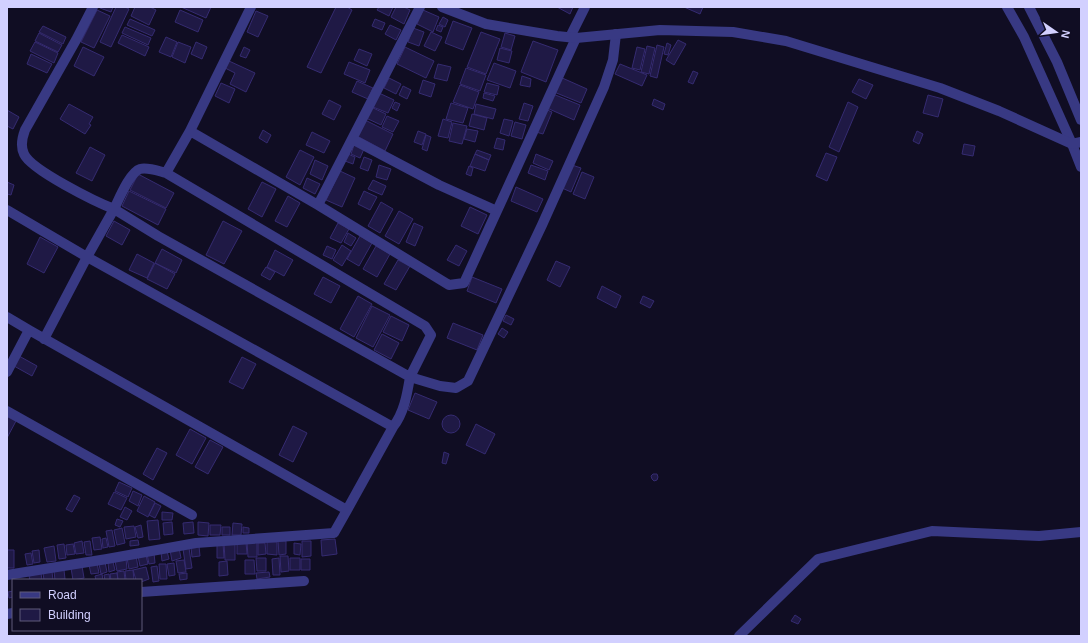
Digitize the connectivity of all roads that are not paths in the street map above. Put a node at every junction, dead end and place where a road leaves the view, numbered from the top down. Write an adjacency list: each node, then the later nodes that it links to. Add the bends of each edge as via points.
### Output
1 (93, 7): 17 (street, via 25,130 22,148 28,161 37,168 89,198)
2 (251, 7): 11 (street)
3 (420, 7): 12 (street)
4 (442, 7): 9 (street, via 486,24)
5 (585, 7): 9 (street)
6 (1007, 7): 13 (street)
7 (1029, 7): 10 (street, via 1057,62)
8 (616, 34): 9 (street); 13 (street, via 660,30 733,32 786,40 940,88); 25 (street, via 613,60 604,87 468,381 456,388)
9 (573, 37): 19 (street)
10 (1081, 120)
11 (190, 131): 15 (street); 16 (street)
12 (352, 140): 16 (street); 19 (street, via 439,185)
13 (1077, 143): 14 (street)
14 (1081, 167)
15 (166, 173): 17 (street, via 149,168 139,169 132,175); 25 (street, via 424,326 431,336)
16 (318, 205): 19 (street, via 449,285 464,283)
17 (114, 209): 20 (street); 25 (street)
18 (7, 210): 20 (street)
19 (497, 211)
20 (87, 257): 23 (street); 27 (street)
21 (7, 317): 22 (street)
22 (29, 330): 23 (street); 24 (street)
23 (44, 339): 28 (street)
24 (7, 372)
25 (410, 377): 27 (street, via 406,399 399,419)
26 (7, 411): 29 (street)
27 (393, 427): 28 (street)
28 (346, 510): 31 (street, via 334,533 196,543)
29 (192, 515)
30 (1081, 532): 34 (street, via 1039,536 932,531 818,559)
31 (7, 575)
32 (304, 581): 33 (street)
33 (142, 592)
34 (739, 636)

